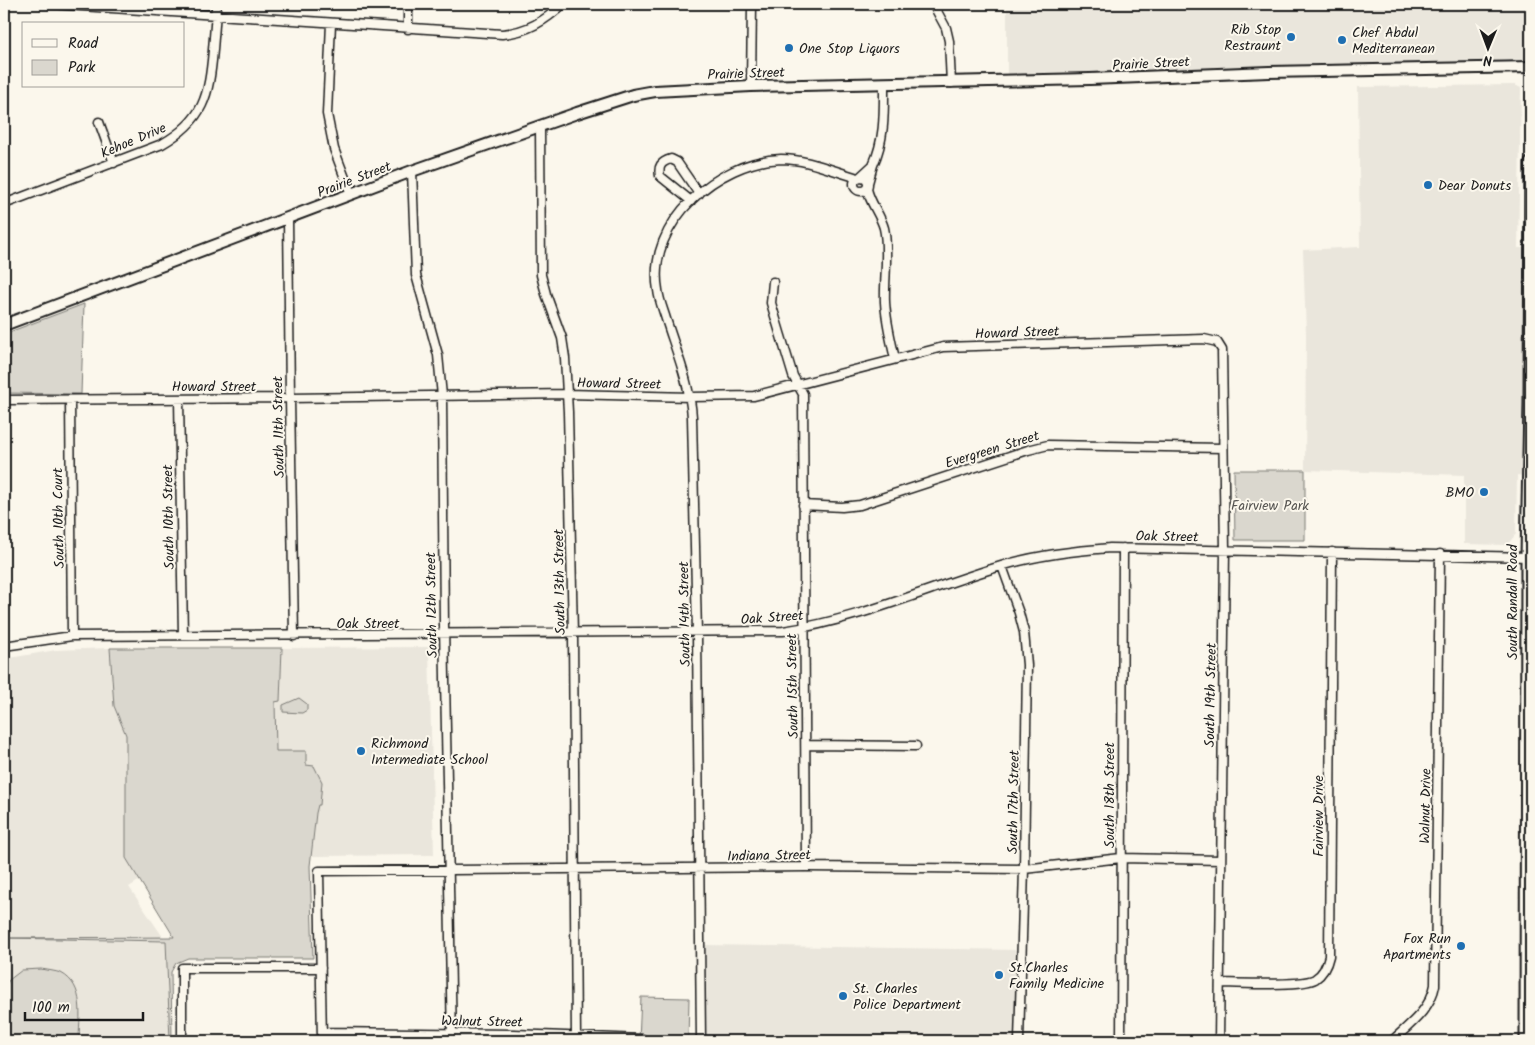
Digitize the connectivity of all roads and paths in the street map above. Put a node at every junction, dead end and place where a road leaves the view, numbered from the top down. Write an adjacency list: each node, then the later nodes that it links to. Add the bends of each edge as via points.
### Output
1 (50, 4): 7 (street)
2 (216, 4): 8 (street)
3 (408, 4): 10 (street)
4 (563, 4): 10 (street, via 540,23 515,33)
5 (752, 4): 14 (street)
6 (933, 4): 12 (street, via 949,41)
7 (104, 6): 8 (street)
8 (216, 15): 9 (street); 17 (street, Kehoe Drive, via 210,81 206,96 190,125 162,144)
9 (331, 23): 10 (street); 25 (street, via 326,114)
10 (408, 29)
11 (1531, 67): 12 (street, Prairie Street, via 1258,72)
12 (950, 83): 13 (street, Prairie Street)
13 (884, 84): 14 (street, Prairie Street); 19 (street, via 883,133)
14 (751, 86): 16 (street, Prairie Street, via 633,95)
15 (99, 122): 17 (street)
16 (540, 126): 20 (street, Prairie Street); 36 (street, South 13th Street, via 541,275 562,338)
17 (114, 162): 28 (street, Kehoe Drive)
18 (1531, 163): 49 (main road, South Randall Road)
19 (873, 165): 22 (street); 23 (street)
20 (412, 171): 25 (street, Prairie Street); 37 (street, South 12th Street, via 416,276 438,355)
21 (839, 172): 22 (street, South 14th Street); 24 (street, South 14th Street); 26 (street, South 14th Street, via 794,159 766,160 735,169)
22 (859, 177): 23 (street, via 866,179); 24 (street, via 854,181)
23 (868, 186): 24 (street, via 862,192); 29 (street, via 869,198)
24 (856, 189): 29 (street, South 14th Street)
25 (350, 194): 30 (street, Prairie Street)
26 (699, 194): 27 (street, South 14th Street); 27 (street, via 677,162 671,159 663,161 660,176)
27 (692, 201): 38 (street, South 14th Street, via 669,228 660,250 656,274 657,289)
28 (4, 204)
29 (876, 209): 34 (street, via 884,228 885,302)
30 (288, 218): 32 (street, Prairie Street); 40 (street, South 11th Street)
31 (773, 282): 35 (street, South 15th Street, via 771,303)
32 (4, 325)
33 (1222, 350): 34 (street, Howard Street, via 1217,342 1204,339 950,347); 43 (street, South 19th Street)
34 (895, 359): 35 (street, Howard Street)
35 (798, 385): 38 (street, Howard Street, via 754,396); 44 (street, South 15th Street, via 803,394)
36 (566, 394): 37 (street, Howard Street); 38 (street, Howard Street); 53 (street, South 13th Street)
37 (442, 396): 40 (street, Howard Street); 55 (street, South 12th Street)
38 (691, 397): 52 (street, South 14th Street)
39 (179, 398): 40 (street, Howard Street); 42 (street, Howard Street); 54 (street, South 10th Street)
40 (290, 398): 57 (street, South 11th Street)
41 (4, 400): 42 (street, Howard Street)
42 (70, 400): 56 (street, South 10th Court)
43 (1223, 448): 44 (street, Evergreen Street, via 1048,445 860,505); 46 (street, South 19th Street)
44 (803, 506): 51 (street, South 15th Street)
45 (1123, 548): 46 (street, Oak Street); 50 (street, Oak Street, via 1056,553); 61 (street, South 18th Street)
46 (1224, 550): 47 (street, Oak Street); 62 (street, South 19th Street)
47 (1332, 552): 48 (street, Oak Street); 69 (street, Fairview Drive, via 1327,965 1322,973 1308,982)
48 (1440, 554): 49 (street, Oak Street); 80 (street, Walnut Drive, via 1435,985 1428,1005)
49 (1529, 557): 81 (main road, South Randall Road)
50 (1002, 566): 51 (street, Oak Street, via 865,612); 66 (street, South 17th Street, via 1020,613 1027,666)
51 (804, 628): 52 (street, Oak Street); 59 (street, South 15th Street)
52 (697, 633): 53 (street, Oak Street); 64 (street, South 14th Street)
53 (573, 634): 55 (street, Oak Street); 65 (street, South 13th Street)
54 (183, 635): 56 (street, Oak Street); 57 (street, Oak Street)
55 (444, 635): 57 (street, Oak Street); 67 (street, South 12th Street)
56 (72, 636): 58 (street, Oak Street)
57 (294, 636)
58 (4, 646)
59 (806, 745): 60 (street); 63 (street, South 15th Street)
60 (916, 746)
61 (1121, 858): 62 (street, Indiana Street); 66 (street, Indiana Street); 78 (street, South 18th Street)
62 (1221, 860): 69 (street, South 19th Street)
63 (806, 867): 64 (street, Indiana Street); 66 (street, Indiana Street)
64 (700, 868): 65 (street, Indiana Street); 76 (street, South 14th Street)
65 (574, 869): 67 (street, Indiana Street); 72 (street, South 13th Street)
66 (1024, 869): 77 (street, South 17th Street)
67 (449, 870): 68 (street, Indiana Street, via 319,871); 71 (street, South 12th Street)
68 (321, 968): 70 (street); 74 (street, via 182,968)
69 (1220, 983): 79 (street, South 19th Street)
70 (322, 1032): 71 (street, Walnut Street); 75 (street)
71 (452, 1037): 72 (street, Walnut Street)
72 (576, 1039): 73 (street, Walnut Street)
73 (642, 1039)
74 (182, 1041)
75 (322, 1041)
76 (701, 1041)
77 (1019, 1041)
78 (1121, 1041)
79 (1219, 1041)
80 (1392, 1041)
81 (1526, 1041)

